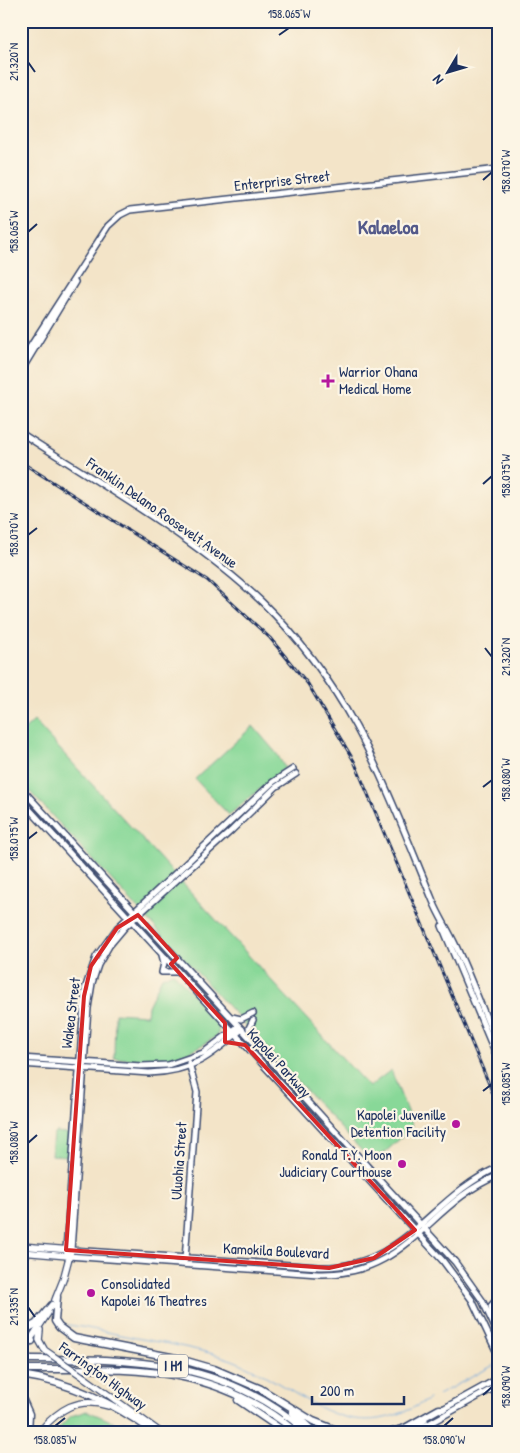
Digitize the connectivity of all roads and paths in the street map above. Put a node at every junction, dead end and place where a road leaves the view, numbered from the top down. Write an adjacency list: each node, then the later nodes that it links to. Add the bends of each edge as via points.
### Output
1 (499, 169): 2 (main road, Enterprise Street, via 135,208 112,222)
2 (89, 255): 3 (main road, Enterprise Street); 4 (main road, Enterprise Street)
3 (21, 362)
4 (21, 371)
5 (21, 433): 12 (main road, Franklin Delano Roosevelt Avenue, via 200,551 256,597 302,644 332,684 364,739)
6 (294, 772): 10 (main road, Wakea Street, via 273,782)
7 (21, 788): 9 (main road, Kapolei Parkway)
8 (21, 800): 11 (main road, Kapolei Parkway)
9 (126, 902): 10 (main road); 13 (main road, Kapolei Parkway)
10 (144, 906): 13 (main road, Wakea Street); 15 (main road)
11 (121, 909): 14 (main road, Kapolei Parkway); 16 (main road)
12 (437, 911): 31 (main road, Franklin Delano Roosevelt Avenue, via 455,943); 36 (main road, Franklin Delano Roosevelt Avenue)
13 (136, 914): 14 (main road, Wakea Street); 15 (main road, Kapolei Parkway)
14 (130, 919): 16 (main road, Wakea Street); 17 (main road, Kapolei Parkway)
15 (147, 925): 19 (main road, Kapolei Parkway)
16 (121, 928): 17 (main road); 32 (main road, Wakea Street, via 102,947 89,974 83,1002)
17 (140, 930): 18 (main road, Kapolei Parkway)
18 (162, 954): 20 (main road, Kapolei Parkway); 21 (main road, via 162,972)
19 (177, 958): 20 (main road); 23 (main road, Kapolei Parkway)
20 (171, 964): 21 (main road, Kapolei Parkway)
21 (178, 972): 25 (main road, Kapolei Parkway)
22 (253, 1014): 23 (main road, via 241,1019)
23 (230, 1016): 26 (main road, Kapolei Parkway)
24 (253, 1020): 28 (main road, via 249,1028)
25 (225, 1023): 27 (main road, Kapolei Parkway); 29 (main road)
26 (241, 1028): 27 (main road); 28 (main road, Kapolei Parkway)
27 (234, 1033): 29 (main road); 30 (main road, Kapolei Parkway)
28 (251, 1039): 43 (main road, Kapolei Parkway)
29 (223, 1043): 30 (main road); 34 (main road); 40 (main road, via 206,1059)
30 (245, 1045): 44 (main road, Kapolei Parkway)
31 (499, 1048)
32 (82, 1050): 35 (main road); 38 (main road, Wakea Street); 39 (main road)
33 (21, 1058): 35 (main road)
34 (188, 1060): 39 (main road, via 155,1066); 40 (main road, Uluohia Street)
35 (69, 1061): 38 (main road)
36 (499, 1062)
37 (21, 1064): 41 (main road)
38 (81, 1065): 39 (main road); 41 (main road); 42 (main road, Wakea Street)
39 (95, 1066): 40 (main road, via 155,1073); 42 (main road)
40 (190, 1066): 54 (main road, Uluohia Street, via 197,1092)
41 (66, 1067): 42 (main road)
42 (80, 1078): 53 (main road, Wakea Street)
43 (334, 1129): 44 (main road); 49 (main road, Kapolei Parkway)
44 (328, 1135): 50 (main road, Kapolei Parkway)
45 (499, 1167): 47 (main road, Kamokila Boulevard)
46 (499, 1175): 48 (main road, Kamokila Boulevard)
47 (462, 1188): 48 (main road); 49 (main road, Kamokila Boulevard)
48 (466, 1192): 49 (main road, Kamokila Boulevard)
49 (423, 1227): 50 (main road, Kamokila Boulevard); 63 (main road, Kapolei Parkway, via 464,1274 482,1300)
50 (417, 1232): 54 (main road, Kamokila Boulevard, via 385,1253 341,1267); 55 (main road, Kamokila Boulevard, via 397,1252 378,1263 339,1273); 67 (main road, Kapolei Parkway, via 467,1292)
51 (21, 1246): 53 (main road, Kamokila Boulevard)
52 (21, 1252): 53 (main road, Kamokila Boulevard)
53 (68, 1252): 54 (main road, Kamokila Boulevard); 55 (main road, Kamokila Boulevard); 56 (main road, Wakea Street, via 64,1280)
54 (185, 1258): 55 (main road, Uluohia Street)
55 (185, 1264)
56 (57, 1297): 58 (main road, Wakea Street); 70 (highway, via 55,1321 74,1338 176,1358)
57 (499, 1297): 60 (main road, via 492,1302 490,1309)
58 (52, 1305): 59 (main road, Wakea Street); 61 (highway, via 36,1324)
59 (41, 1326): 64 (main road, Wakea Street); 65 (main road, via 39,1340)
60 (499, 1327)
61 (21, 1332)
62 (21, 1336): 64 (highway)
63 (499, 1336)
64 (32, 1341): 65 (main road, Farrington Highway); 66 (main road, Wakea Street)
65 (45, 1350): 82 (main road, Farrington Highway, bridge)
66 (22, 1355): 68 (highway, I H1)
67 (499, 1357)
68 (71, 1359): 70 (highway, via 164,1360); 85 (highway, I H1, via 153,1363 206,1375 266,1401)
69 (21, 1369): 74 (highway, I H1, via 140,1369)
70 (226, 1373): 76 (highway)
71 (499, 1373): 73 (main road)
72 (21, 1375): 79 (highway, via 57,1382 90,1394 112,1404)
73 (496, 1379): 78 (main road)
74 (208, 1384): 83 (highway, via 255,1410); 84 (highway, I H1, via 256,1404)
75 (497, 1387): 90 (main road)
76 (261, 1389): 86 (highway); 87 (highway, via 313,1421)
77 (21, 1396): 80 (highway, via 29,1414)
78 (443, 1409): 88 (highway); 89 (main road)
79 (150, 1431): 81 (main road, Farrington Highway, via 112,1408 84,1402 58,1412)
80 (28, 1432)
81 (39, 1432)
82 (160, 1432)
83 (285, 1432)
84 (296, 1432)
85 (307, 1432)
86 (314, 1432)
87 (341, 1432)
88 (392, 1432)
89 (406, 1432)
90 (414, 1432)

